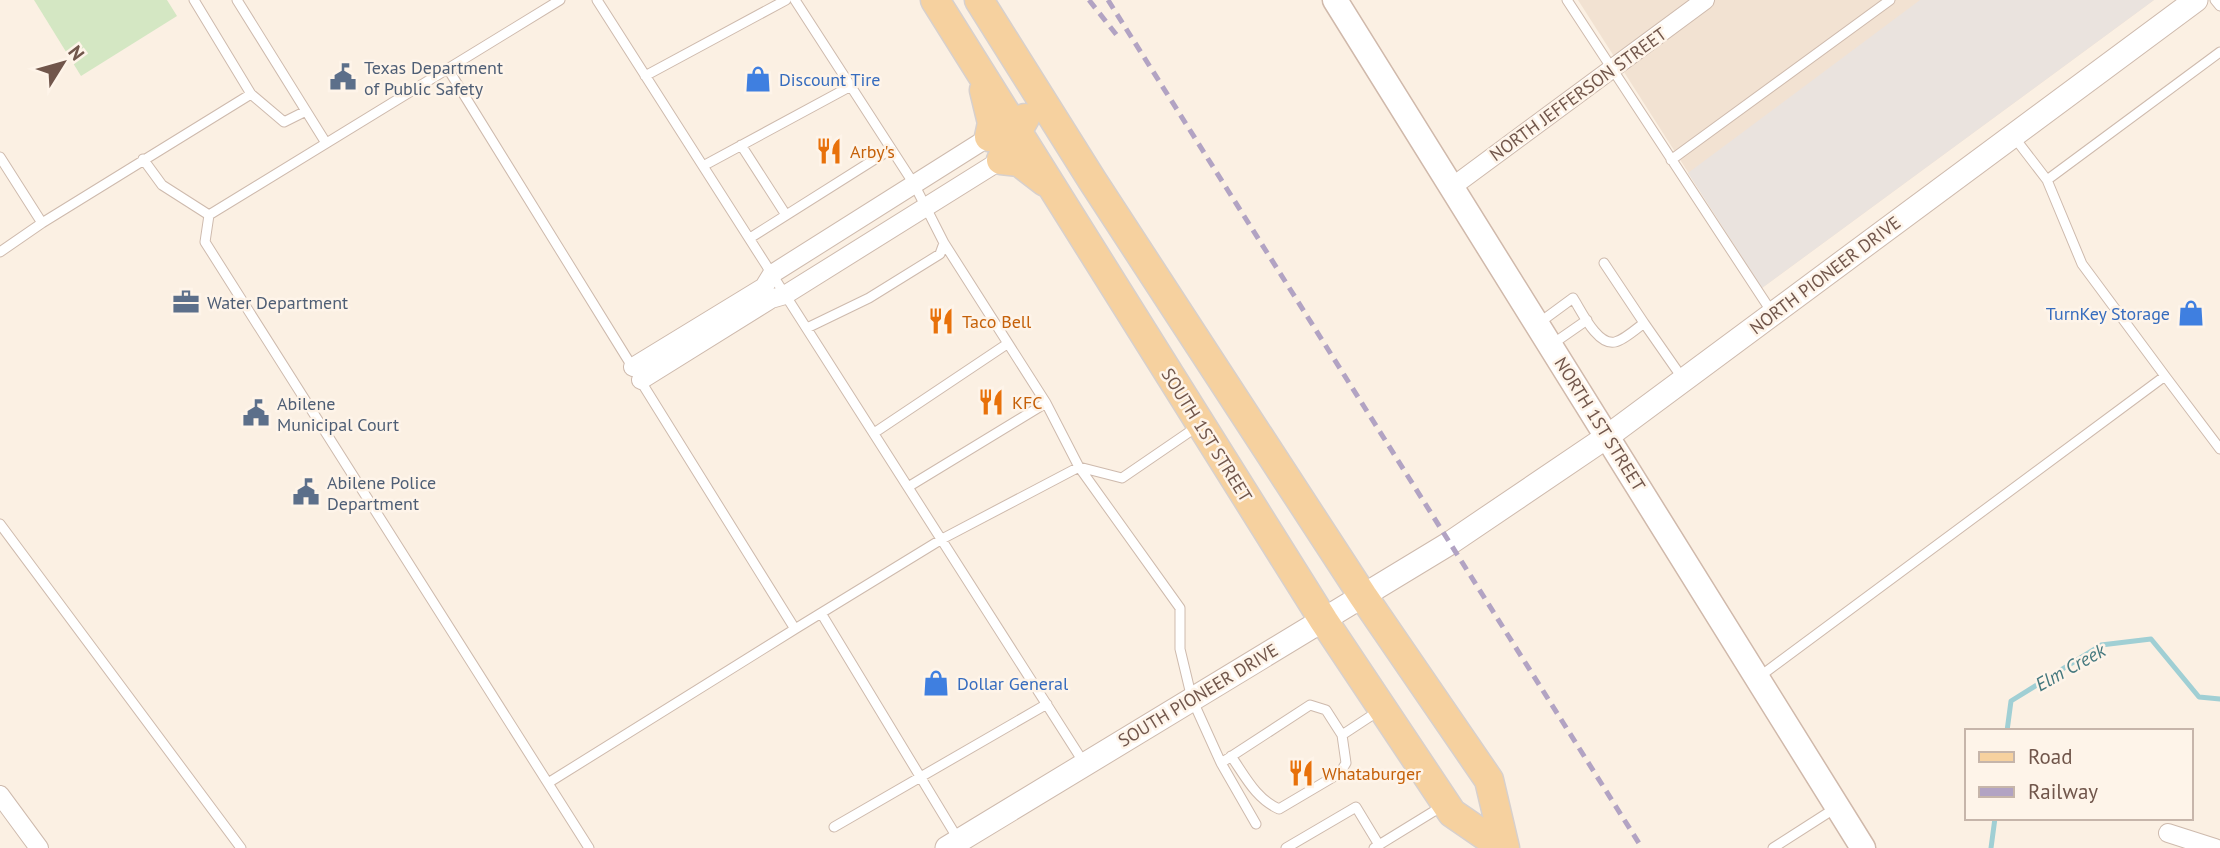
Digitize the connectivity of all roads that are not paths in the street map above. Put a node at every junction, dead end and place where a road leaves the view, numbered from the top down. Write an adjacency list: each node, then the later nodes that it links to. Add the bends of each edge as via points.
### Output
1 (194, 0): 23 (lane)
2 (237, 0): 24 (lane)
3 (560, 0): 18 (lane)
4 (597, 0): 20 (lane)
5 (786, 0): 20 (lane)
6 (795, 0): 22 (lane)
7 (935, 0): 17 (main road, SOUTH 1ST STREET)
8 (979, 0): 21 (main road, SOUTH 1ST STREET)
9 (1335, 0): 38 (main road, NORTH 1ST STREET)
10 (1567, 0): 19 (lane)
11 (1704, 0): 19 (street, NORTH JEFFERSON STREET)
12 (1890, 0): 34 (lane)
13 (2196, 0): 26 (street, NORTH PIONEER DRIVE)
14 (2215, 0): 15 (lane)
15 (2220, 6)
16 (2220, 52): 36 (lane)
17 (976, 64): 25 (main road, SOUTH 1ST STREET); 29 (main road)
18 (448, 69): 27 (lane); 57 (lane)
19 (1611, 69): 34 (lane); 38 (street, NORTH JEFFERSON STREET)
20 (646, 76): 35 (lane)
21 (1031, 84): 25 (main road, via 1028,112); 31 (main road, SOUTH 1ST STREET)
22 (851, 86): 28 (lane); 30 (lane)
23 (251, 94): 24 (lane, via 284,122); 33 (lane)
24 (306, 110): 27 (lane)
25 (1018, 130): 29 (main road); 31 (main road, via 1034,129); 39 (main road, SOUTH 1ST STREET)
26 (2013, 135): 36 (lane); 50 (street, NORTH PIONEER DRIVE)
27 (326, 144): 41 (lane)
28 (741, 145): 35 (lane); 42 (lane)
29 (995, 148): 37 (street); 39 (main road); 40 (street)
30 (891, 149): 37 (lane); 42 (lane)
31 (1072, 149): 70 (main road, SOUTH 1ST STREET)
32 (0, 157): 43 (lane)
33 (143, 159): 41 (lane, via 162,185); 43 (lane)
34 (1671, 159): 50 (lane)
35 (703, 166): 44 (lane)
36 (2047, 180): 58 (lane, via 2082,264)
37 (914, 184): 40 (lane); 48 (street)
38 (1452, 187): 53 (main road, NORTH 1ST STREET)
39 (1053, 188): 61 (main road, SOUTH 1ST STREET)
40 (927, 207): 45 (lane); 49 (street)
41 (209, 215): 83 (lane, via 205,242)
42 (786, 215): 44 (lane)
43 (42, 223): 46 (lane)
44 (750, 239): 48 (lane)
45 (944, 243): 54 (lane, via 940,254 869,298); 55 (lane)
46 (0, 252)
47 (1604, 263): 52 (lane)
48 (772, 274): 49 (lane); 57 (street, via 764,287)
49 (786, 295): 54 (lane); 57 (street)
50 (1773, 314): 59 (street, NORTH PIONEER DRIVE)
51 (1587, 320): 52 (lane, via 1598,336 1615,342); 53 (lane, via 1573,298); 56 (lane)
52 (1644, 323): 59 (lane)
53 (1537, 324): 56 (main road, NORTH 1ST STREET)
54 (807, 328): 62 (lane)
55 (1007, 344): 60 (lane); 62 (lane)
56 (1551, 345): 63 (main road, NORTH 1ST STREET)
57 (637, 374): 73 (lane)
58 (2165, 376): 64 (lane); 74 (lane)
59 (1684, 380): 63 (street, NORTH PIONEER DRIVE)
60 (1046, 403): 65 (lane); 66 (lane)
61 (1201, 425): 65 (lane, via 1122,478); 72 (main road, SOUTH 1ST STREET)
62 (874, 433): 66 (lane)
63 (1608, 436): 69 (street, NORTH PIONEER DRIVE); 74 (main road, NORTH 1ST STREET)
64 (2220, 449)
65 (1079, 467): 68 (lane); 75 (lane, via 1180,608 1181,649)
66 (908, 487): 68 (lane)
67 (0, 524): 93 (lane)
68 (942, 539): 71 (lane); 76 (lane)
69 (1450, 543): 70 (street, SOUTH PIONEER DRIVE)
70 (1363, 596): 72 (street, SOUTH PIONEER DRIVE); 96 (main road, SOUTH 1ST STREET, via 1489,780)
71 (821, 613): 73 (lane); 82 (lane)
72 (1324, 621): 75 (street, SOUTH PIONEER DRIVE); 77 (main road, SOUTH 1ST STREET)
73 (795, 629): 83 (lane)
74 (1758, 678): 86 (main road, NORTH 1ST STREET)
75 (1192, 699): 80 (street, SOUTH PIONEER DRIVE); 81 (lane)
76 (1047, 704): 80 (lane); 82 (lane)
77 (1382, 708): 78 (lane); 85 (main road, SOUTH 1ST STREET)
78 (1342, 735): 79 (lane, via 1326,710 1310,705); 79 (lane, via 1346,763 1340,773 1279,809 1257,793)
79 (1231, 756): 81 (lane)
80 (1084, 763): 90 (street, SOUTH PIONEER DRIVE)
81 (1220, 763): 87 (lane)
82 (920, 776): 88 (lane); 90 (lane)
83 (548, 783): 94 (lane)
84 (0, 795): 92 (street)
85 (1446, 804): 91 (lane); 96 (main road, SOUTH 1ST STREET, via 1452,813)
86 (1837, 806): 97 (lane); 98 (main road, NORTH 1ST STREET)
87 (1256, 824)
88 (834, 827)
89 (2168, 833): 99 (street)
90 (953, 844)
91 (1377, 846): 95 (lane, via 1356,807)
92 (39, 848)
93 (241, 848)
94 (589, 848)
95 (1286, 848)
96 (1504, 848)
97 (1773, 848)
98 (1862, 848)
99 (2214, 848)

